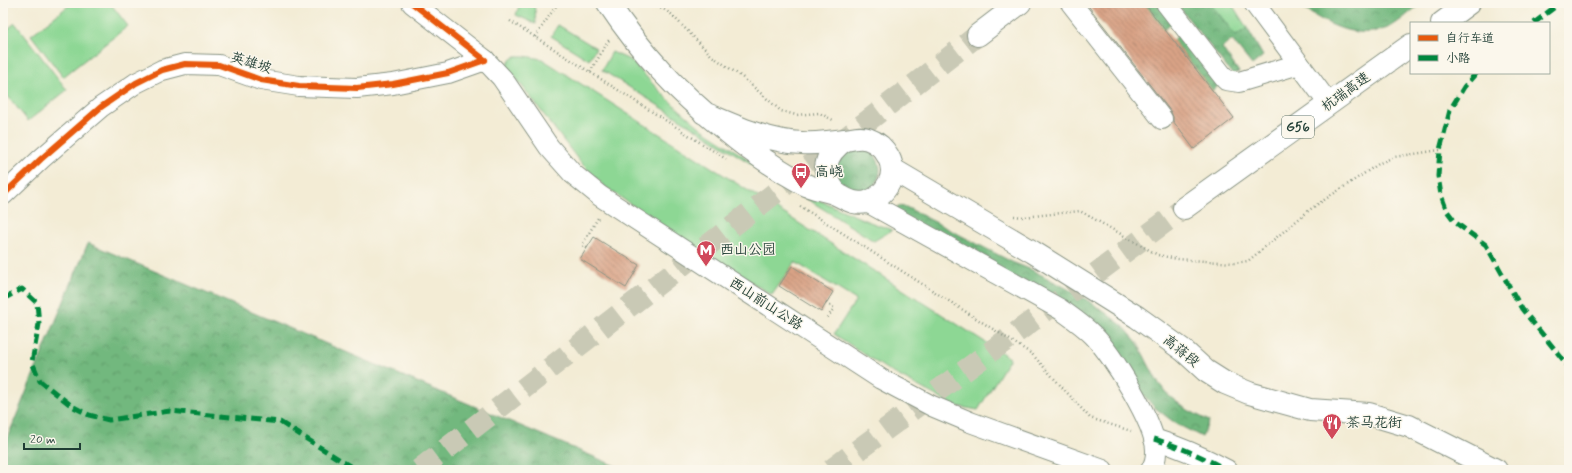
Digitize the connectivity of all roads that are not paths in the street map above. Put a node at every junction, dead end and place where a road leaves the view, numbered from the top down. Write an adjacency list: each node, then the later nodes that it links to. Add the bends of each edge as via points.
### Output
1 (412, 3): 11 (street, 西山前山公路)
2 (608, 3): 14 (main road, via 624,27 664,75)
3 (1020, 3): 9 (main road)
4 (1071, 3): 15 (street)
5 (1166, 3): 12 (street, via 1226,80 1239,82)
6 (1254, 3): 12 (street)
7 (1469, 3): 8 (main road)
8 (1443, 22)
9 (978, 34)
10 (1410, 46): 13 (main road, 杭瑞高速 / G56)
11 (485, 60): 19 (street, 英雄坡, via 448,74 357,88 299,86 261,80 218,65 185,64 162,70 136,83 101,107); 23 (street, 西山前山公路, via 502,78 549,147 573,174 608,202 882,379 932,406 970,422)
12 (1299, 64): 13 (street)
13 (1329, 104): 21 (main road, 杭瑞高速 / G56)
14 (704, 113): 16 (main road, via 781,141 802,143); 18 (main road, via 751,151 805,184)
15 (1162, 119)
16 (841, 131): 17 (main road, via 856,138 876,142 890,159); 18 (main road, via 826,165 826,176)
17 (892, 169): 20 (main road, via 885,190); 26 (main road, 高蒋段, via 1137,317 1225,383 1249,393 1310,410 1368,414 1409,426)
18 (837, 194): 20 (main road, via 857,203)
19 (3, 195)
20 (867, 202): 22 (street, via 1060,309 1094,335 1118,367 1149,424)
21 (1184, 208)
22 (1154, 439): 24 (street, via 1156,452); 25 (street, via 1205,458)
23 (1103, 470)
24 (1151, 470)
25 (1227, 470)
26 (1496, 470)

